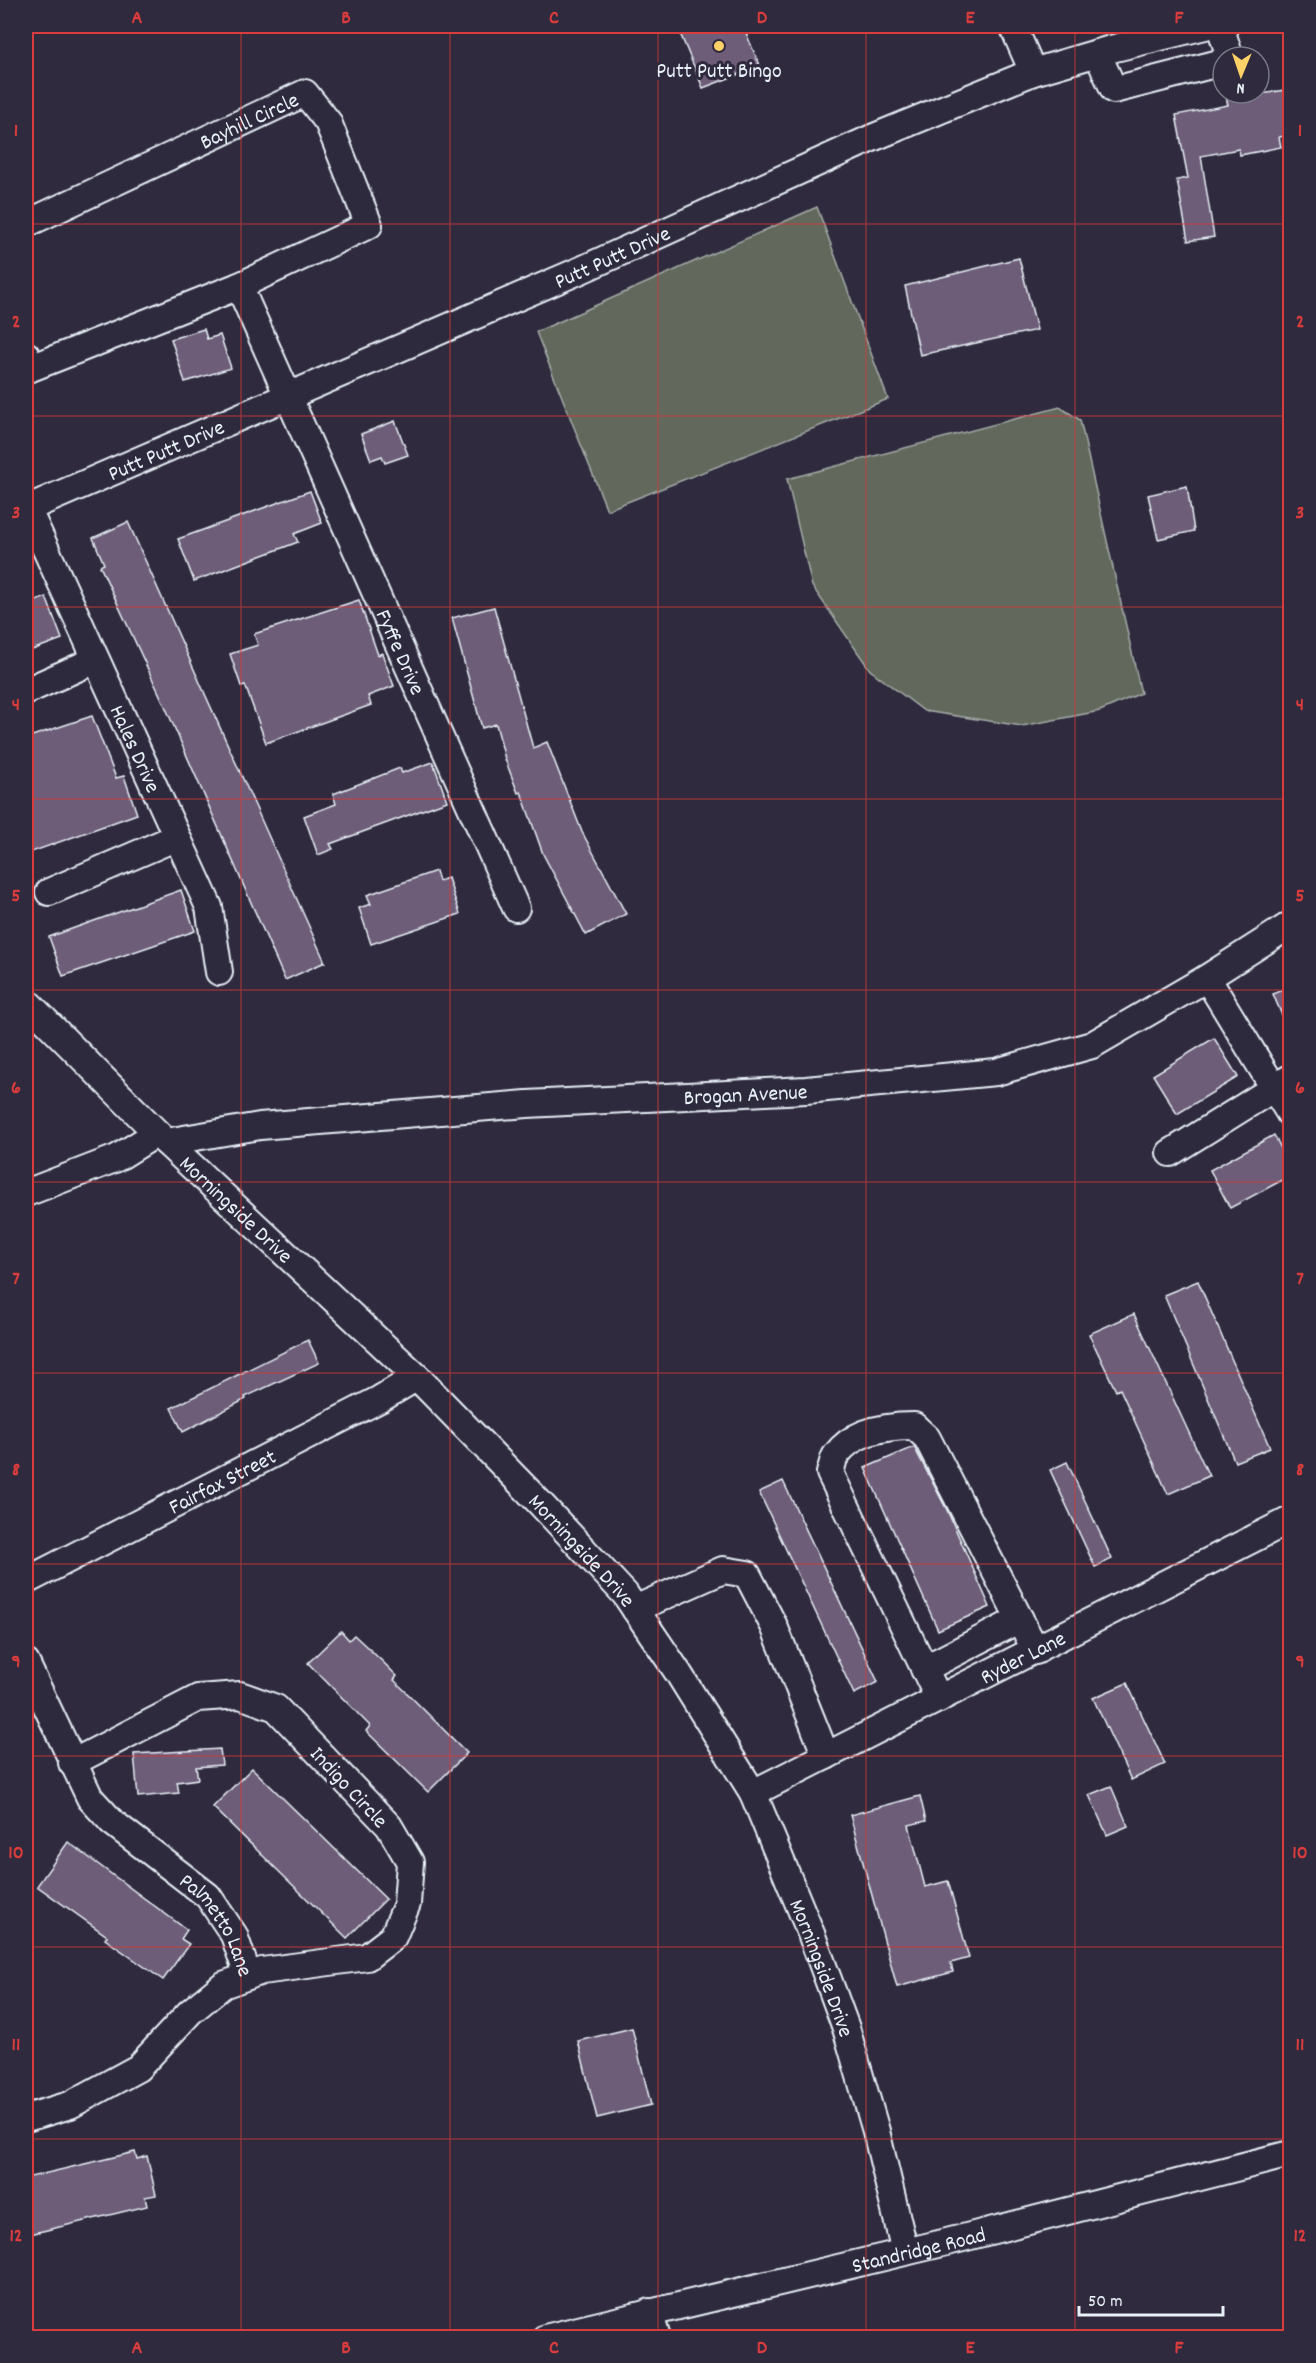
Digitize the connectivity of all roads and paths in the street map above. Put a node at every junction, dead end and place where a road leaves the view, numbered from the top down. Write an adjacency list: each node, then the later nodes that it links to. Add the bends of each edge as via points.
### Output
1 (1012, 26): 7 (street)
2 (1205, 26): 5 (street, Putt Putt Drive)
3 (1220, 26): 4 (street)
4 (1226, 45)
5 (1097, 53): 6 (street, via 1114,90); 7 (street, Putt Putt Drive)
6 (1211, 65)
7 (1033, 72): 11 (street, Putt Putt Drive, via 872,138)
8 (26, 224): 9 (street, Bayhill Circle, via 305,93 328,122 369,225)
9 (239, 286): 10 (street, Bayhill Circle, via 31,368); 11 (street)
10 (26, 355)
11 (286, 397): 12 (street, Putt Putt Drive); 17 (street, Fyffe Drive)
12 (26, 508): 13 (street, Hales Drive)
13 (95, 660): 14 (street); 15 (street, Hales Drive)
14 (26, 691)
15 (177, 837): 16 (street); 19 (street, Hales Drive, via 209,907)
16 (49, 892)
17 (516, 908)
18 (1290, 925): 20 (street, Brogan Avenue)
19 (219, 972)
20 (1207, 978): 22 (street); 24 (street, Brogan Avenue, via 1092,1045 996,1072 806,1090 528,1104)
21 (26, 1001): 24 (street, Morningside Drive)
22 (1282, 1082): 23 (street); 25 (street)
23 (1290, 1114)
24 (162, 1137): 26 (street, Brogan Avenue); 27 (street, Morningside Drive)
25 (1170, 1153)
26 (26, 1192)
27 (417, 1377): 29 (street, Fairfax Street); 30 (street, Morningside Drive, via 537,1500)
28 (1290, 1520): 32 (street, Ryder Lane)
29 (26, 1581)
30 (635, 1609): 36 (street, via 723,1570 747,1574 774,1626); 38 (street, Morningside Drive)
31 (1020, 1619): 32 (street); 34 (street); 34 (street, via 927,1438 914,1426 889,1426 858,1437 836,1455 830,1473)
32 (1036, 1651): 35 (street, Ryder Lane)
33 (26, 1662): 37 (street, Palmetto Lane)
34 (924, 1669): 35 (street)
35 (939, 1699): 36 (street, Ryder Lane)
36 (826, 1756): 38 (street, Ryder Lane)
37 (72, 1763): 39 (street, Palmetto Lane, via 90,1798 112,1822 214,1904 234,1935); 39 (street, Indigo Circle, via 198,1698 240,1695 276,1708 389,1826 410,1862 407,1904 393,1937 367,1957)
38 (753, 1793): 42 (street, Morningside Drive, via 846,2028)
39 (248, 1976): 40 (street, Palmetto Lane, via 223,1985 190,2012 138,2068 70,2105)
40 (26, 2118)
41 (1290, 2154): 42 (street, Standridge Road)
42 (905, 2252): 43 (street, Standridge Road)
43 (649, 2312): 44 (street, Standridge Road); 45 (street)
44 (545, 2337)
45 (657, 2337)

